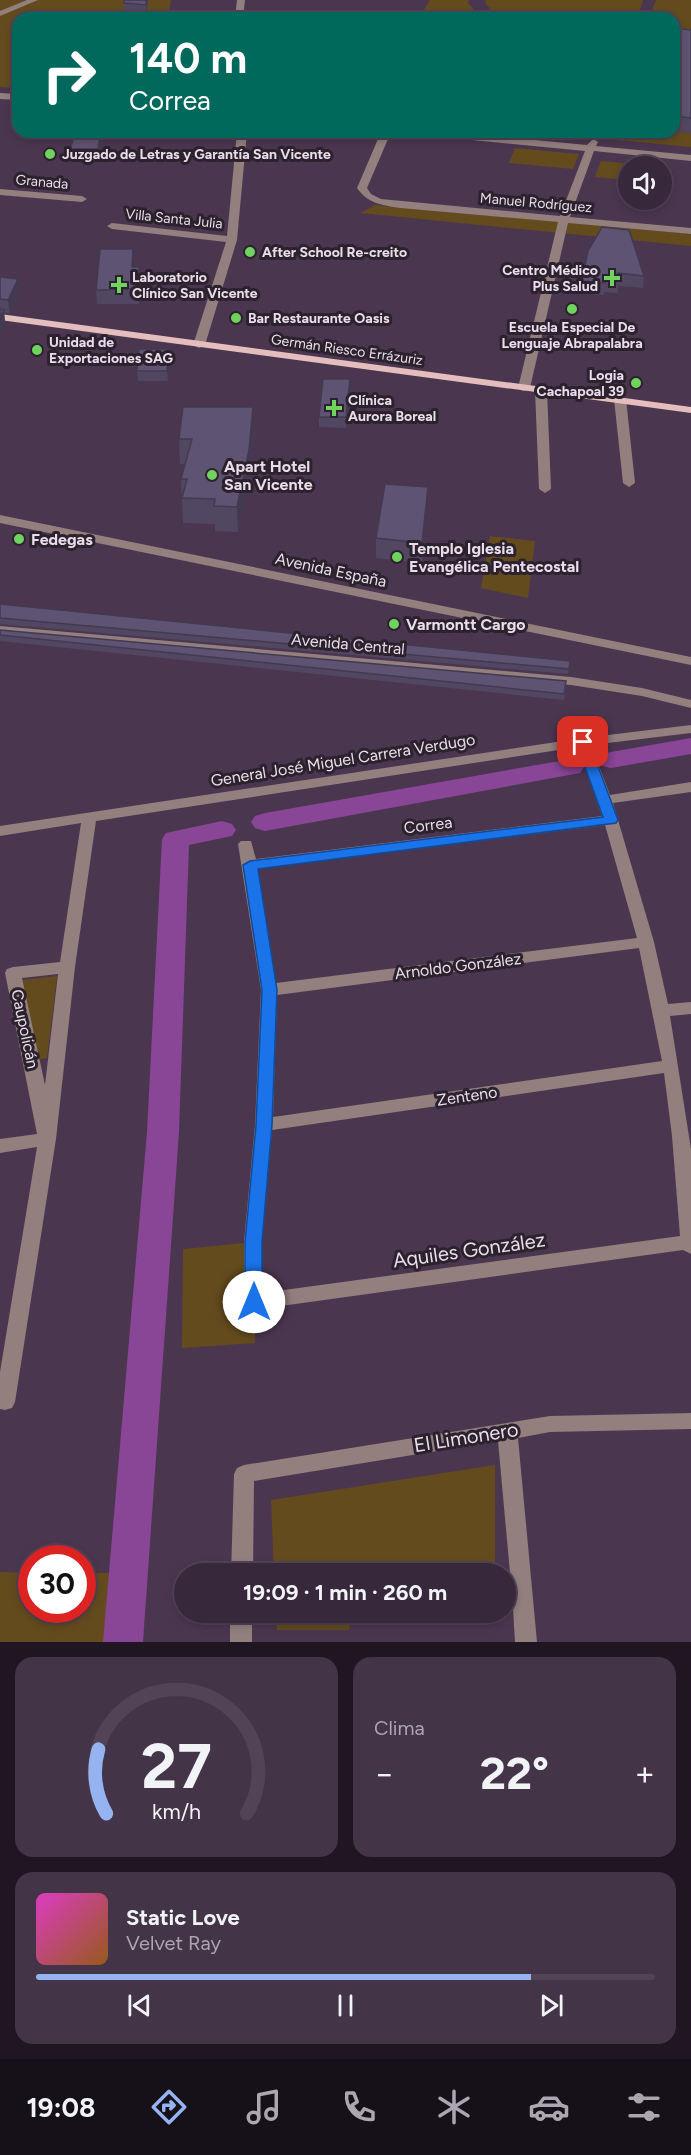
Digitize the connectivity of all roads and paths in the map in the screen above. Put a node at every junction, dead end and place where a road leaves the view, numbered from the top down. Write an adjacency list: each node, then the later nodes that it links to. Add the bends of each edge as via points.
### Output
1 (34, 0): 2 (street)
2 (0, 14)
3 (241, 138): 15 (street)
4 (383, 138): 12 (street, Manuel Rodríguez, via 362,188 378,201)
5 (500, 138): 7 (street)
6 (536, 138): 7 (street)
7 (592, 145): 8 (street); 9 (street); 12 (street)
8 (691, 152)
9 (691, 158)
10 (0, 192): 11 (street, Granada)
11 (82, 199)
12 (564, 219): 14 (street, Manuel Rodríguez); 18 (street)
13 (112, 226): 15 (street, Villa Santa Julia)
14 (691, 231)
15 (232, 240): 17 (street)
16 (0, 318): 17 (main road, Germán Riesco Errázuriz)
17 (199, 345): 18 (main road, Germán Riesco Errázuriz)
18 (524, 388): 19 (main road, Germán Riesco Errázuriz)
19 (541, 390): 20 (main road, Germán Riesco Errázuriz); 23 (street)
20 (620, 399): 21 (main road, Germán Riesco Errázuriz); 22 (street)
21 (691, 410)
22 (629, 483)
23 (545, 489)
24 (0, 519): 26 (street, Avenida España)
25 (0, 630): 27 (street, Avenida Central, via 571,681)
26 (691, 662)
27 (691, 704)
28 (691, 729): 29 (street, General José Miguel Carrera Verdugo)
29 (583, 742): 31 (street); 32 (street, General José Miguel Carrera Verdugo)
30 (691, 787): 31 (street)
31 (605, 800): 33 (street)
32 (89, 817): 34 (street, General José Miguel Carrera Verdugo); 38 (street, Caupolicán)
33 (611, 820): 36 (street, Correa); 37 (street)
34 (0, 831)
35 (246, 844): 36 (street)
36 (250, 865): 39 (street)
37 (646, 942): 39 (street, Arnoldo González); 41 (street)
38 (67, 967): 45 (street, Caupolicán); 45 (street, Caupolicán, via 13,973)
39 (269, 990): 44 (street)
40 (691, 1008): 41 (street)
41 (660, 1011): 42 (street)
42 (670, 1066): 43 (street); 44 (street, Zenteno)
43 (685, 1121): 47 (street)
44 (264, 1125): 47 (street, Aquiles González, via 253,1242 254,1302)
45 (47, 1140): 46 (street); 48 (street, Caupolicán)
46 (0, 1146)
47 (691, 1244)
48 (5, 1402)
49 (691, 1421): 50 (street, El Limonero, via 550,1424)
50 (507, 1430): 51 (street, El Limonero, via 243,1474); 52 (street)
51 (242, 1563)
52 (513, 1563)
53 (516, 1594): 56 (street)
54 (241, 1623): 55 (street)
55 (241, 1642)
56 (525, 1642)

